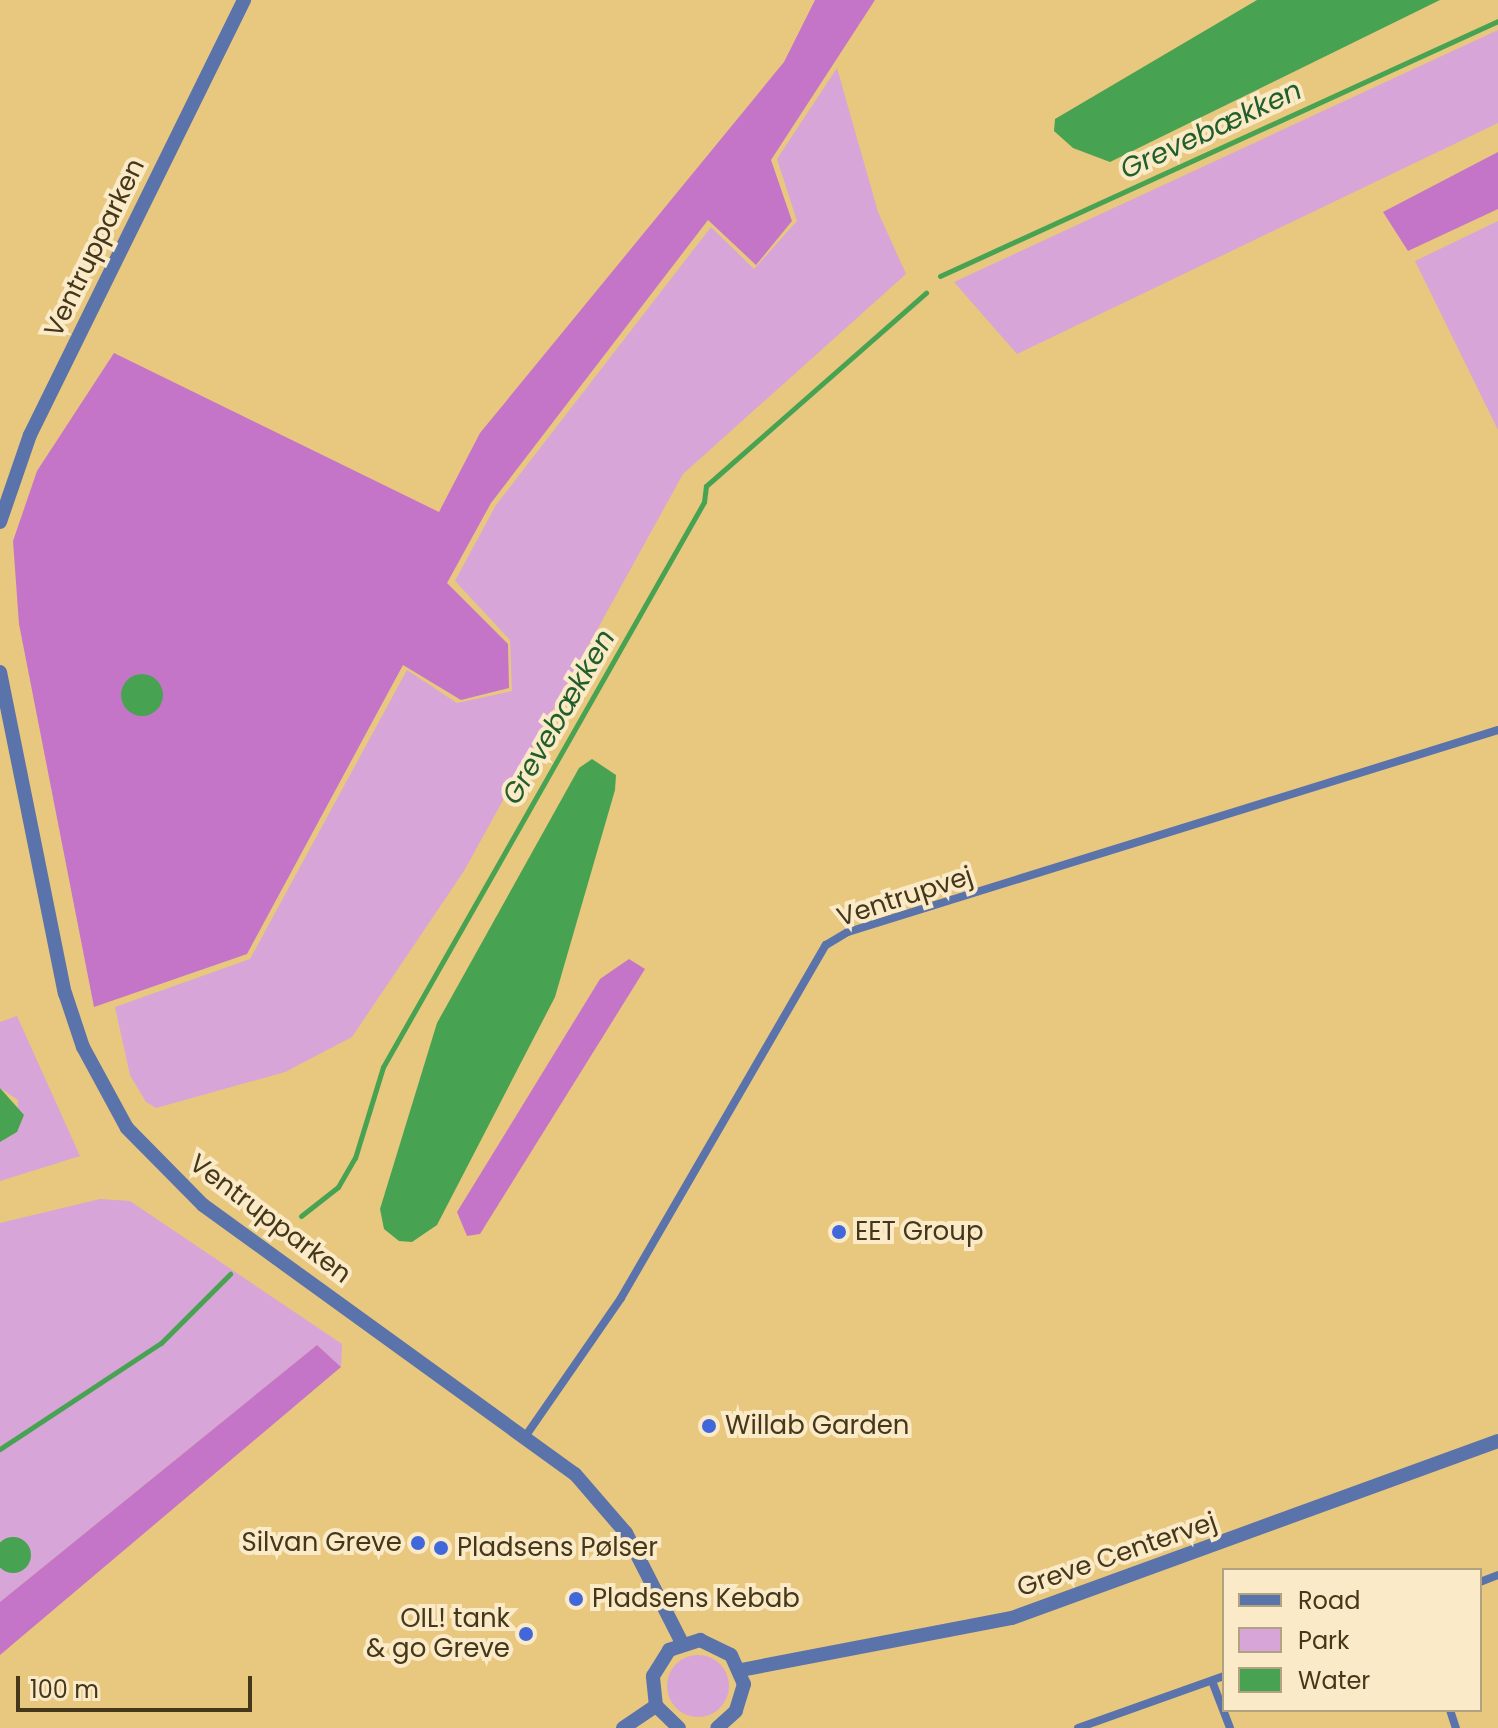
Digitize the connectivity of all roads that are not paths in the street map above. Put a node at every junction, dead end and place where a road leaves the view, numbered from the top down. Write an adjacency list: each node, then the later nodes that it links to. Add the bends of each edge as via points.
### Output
1 (244, 0): 2 (street, Ventrupparken, via 30,435)
2 (0, 522)
3 (0, 672): 5 (street, Ventrupparken, via 65,993 83,1047 127,1128 203,1205)
4 (1498, 730): 5 (street, Ventrupvej, via 848,932 826,945 621,1298)
5 (527, 1434): 7 (street, Ventrupparken, via 626,1533)
6 (1498, 1441): 8 (street, Greve Centervej, via 1012,1618)
7 (682, 1643): 8 (street, via 717,1644); 11 (street, via 653,1676)
8 (741, 1670): 15 (street, via 742,1698)
9 (1222, 1677): 10 (street)
10 (1212, 1681): 12 (street); 16 (street)
11 (656, 1706): 13 (street); 14 (street)
12 (1222, 1707)
13 (623, 1728)
14 (679, 1728)
15 (717, 1728)
16 (1078, 1728)

